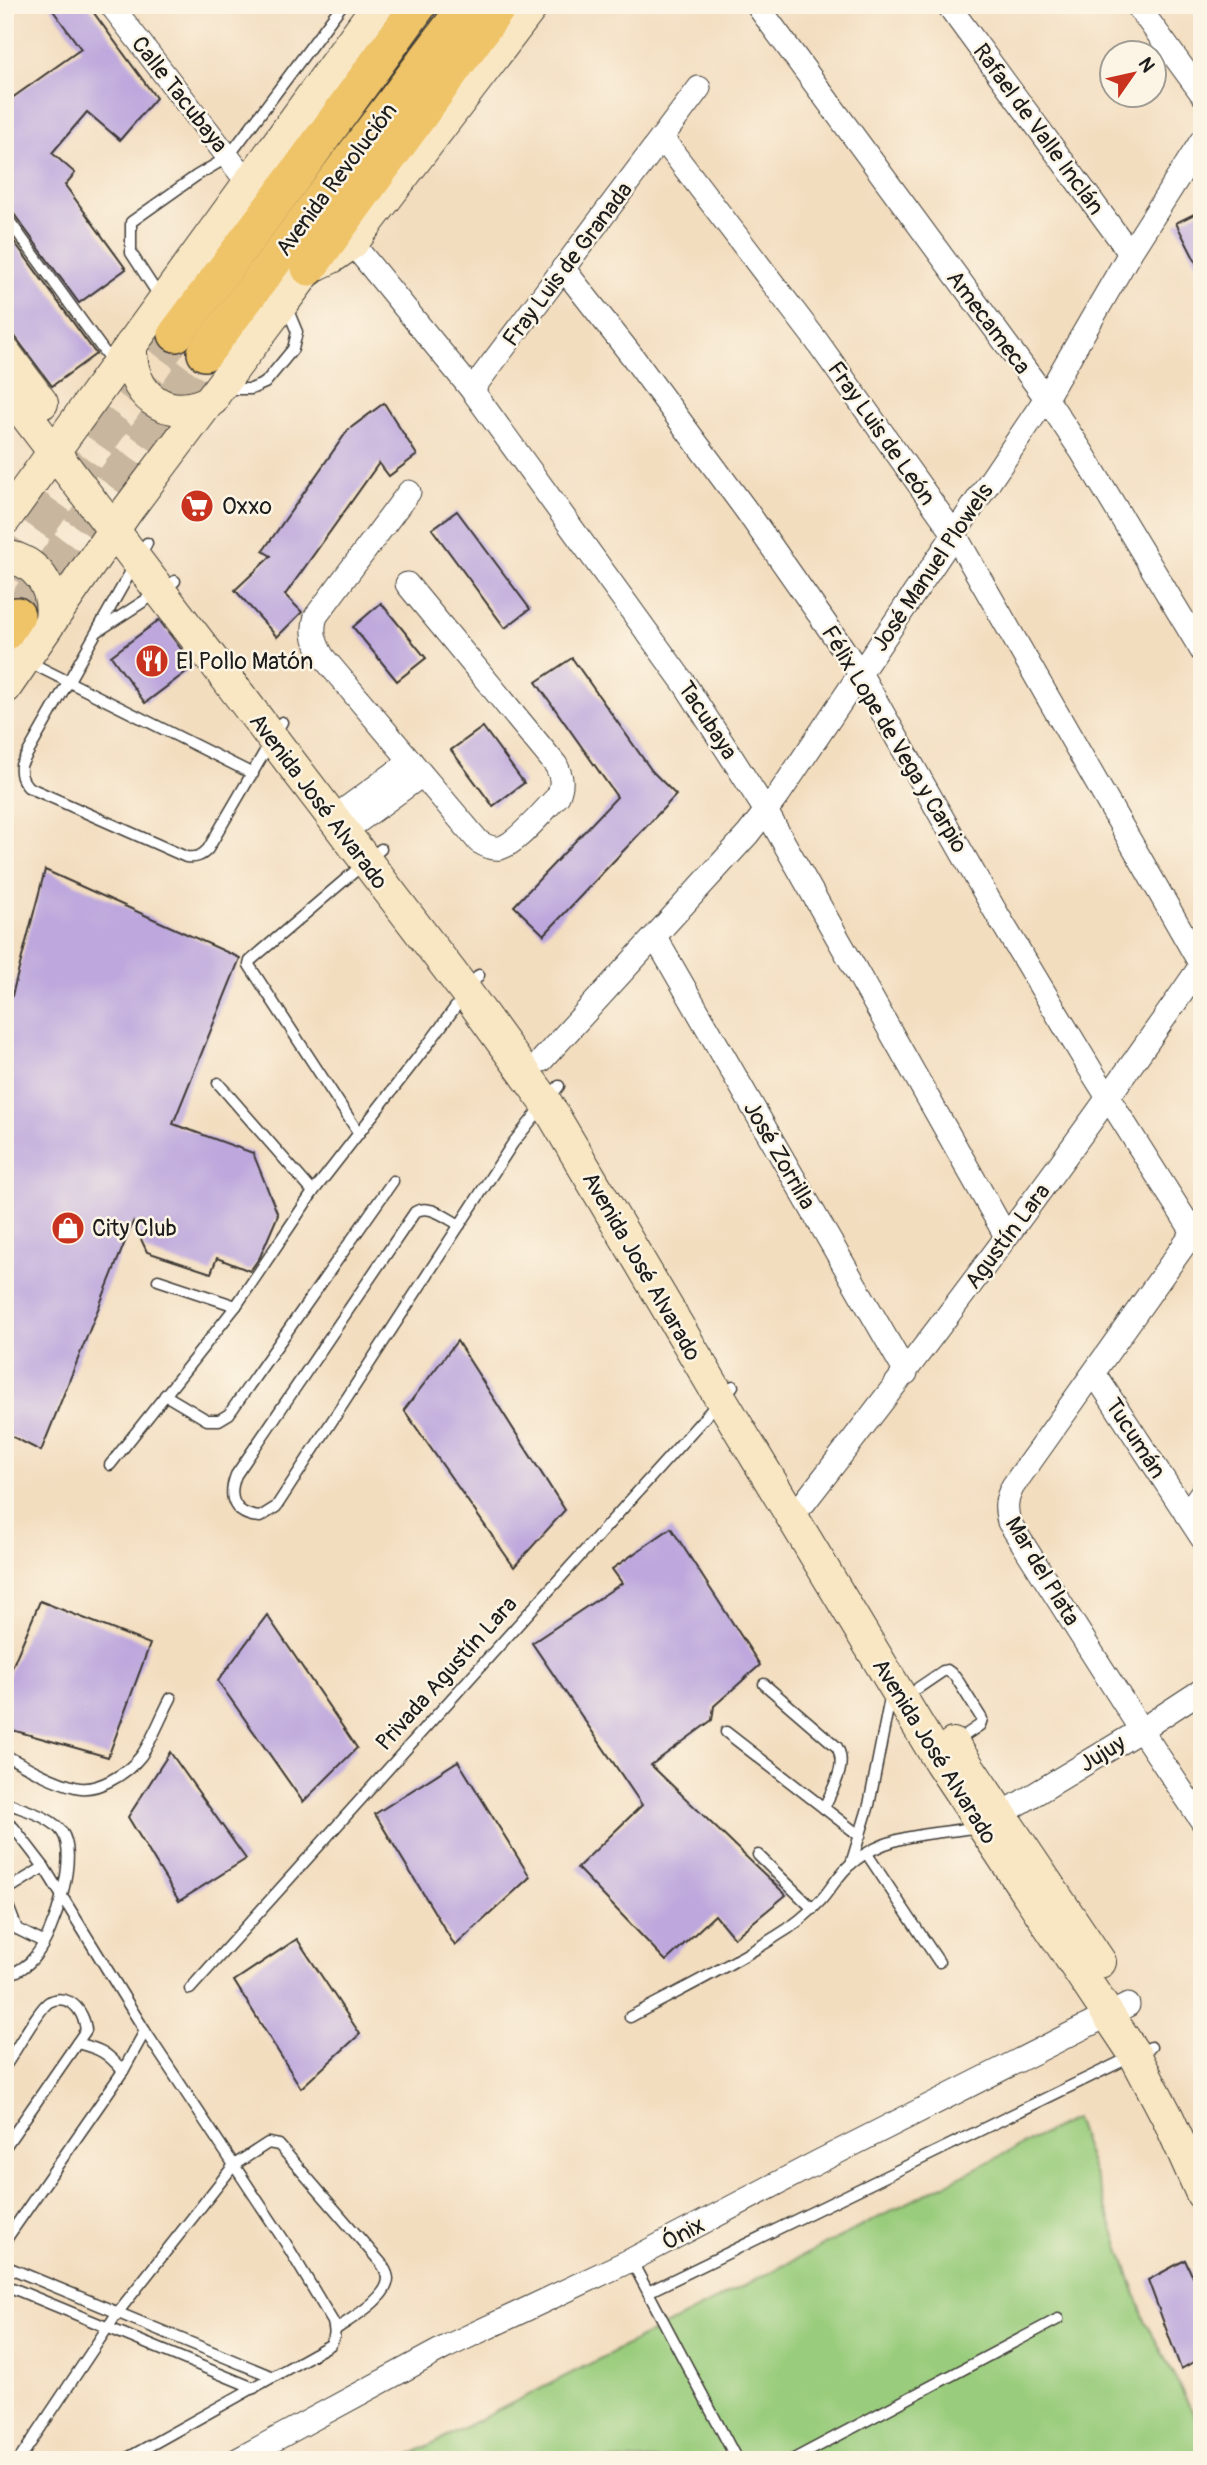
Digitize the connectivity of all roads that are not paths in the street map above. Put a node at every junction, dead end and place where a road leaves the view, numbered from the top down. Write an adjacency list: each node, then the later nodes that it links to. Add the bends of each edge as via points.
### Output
1 (111, 5): 15 (street, Calle Tacubaya)
2 (342, 5): 15 (lane)
3 (378, 5): 16 (street)
4 (419, 5): 23 (main road, Avenida Revolución)
5 (467, 5): 25 (main road, Avenida Revolución)
6 (500, 5): 20 (main road)
7 (533, 5): 18 (street)
8 (757, 5): 30 (street, Amecameca)
9 (948, 5): 19 (street, Rafael de Valle Inclán)
10 (1136, 5): 12 (street)
11 (699, 88): 13 (street, Fray Luis de Granada)
12 (1202, 94)
13 (662, 138): 21 (street, Fray Luis de Granada); 35 (street, Fray Luis de León, via 816,340)
14 (1202, 141): 19 (street, José Manuel Plowels)
15 (228, 157): 16 (street, Calle Tacubaya); 22 (lane, via 131,222 131,253)
16 (248, 183): 22 (street)
17 (5, 215): 26 (lane)
18 (352, 243): 20 (street); 28 (street, Tacubaya)
19 (1130, 253): 30 (street, José Manuel Plowels)
20 (309, 268): 29 (street)
21 (562, 268): 28 (street, Fray Luis de Granada); 44 (street, Félix Lope de Vega y Carpio, via 746,510)
22 (163, 301): 26 (street)
23 (176, 334)
24 (5, 353): 31 (street, Avenida José Alvarado)
25 (205, 353)
26 (124, 356): 29 (street, via 137,383 154,401 177,409 201,406); 31 (street)
27 (5, 388): 31 (street, Avenida José Alvarado)
28 (472, 390): 50 (street, Tacubaya, via 686,686)
29 (216, 394): 34 (street)
30 (1046, 398): 35 (street, José Manuel Plowels); 43 (street, Amecameca)
31 (61, 444): 33 (street); 34 (street, Avenida José Alvarado)
32 (409, 492): 48 (street, via 312,628 323,657)
33 (5, 519)
34 (119, 521): 36 (street, Avenida José Alvarado); 40 (street)
35 (955, 535): 44 (street, José Manuel Plowels); 56 (street, Fray Luis de León)
36 (142, 552): 39 (street, Avenida José Alvarado); 41 (lane)
37 (5, 556): 40 (street, via 25,562 42,577 51,597)
38 (407, 584): 48 (street, via 556,765 562,786 558,796 511,842 489,848)
39 (167, 586): 41 (lane); 47 (street, Avenida José Alvarado)
40 (51, 618): 42 (street)
41 (96, 632): 45 (lane)
42 (15, 635): 45 (lane); 46 (street)
43 (1202, 651)
44 (860, 673): 50 (street, José Manuel Plowels); 60 (street, Félix Lope de Vega y Carpio)
45 (68, 683): 49 (lane); 49 (lane, via 21,765 22,780 28,787 186,858 195,858 208,849)
46 (5, 688)
47 (277, 730): 49 (lane); 51 (street, Avenida José Alvarado); 52 (street, Avenida José Alvarado)
48 (416, 768): 51 (street)
49 (253, 774)
50 (766, 811): 55 (street, José Manuel Plowels); 66 (street, Tacubaya)
51 (354, 814): 52 (street, Avenida José Alvarado)
52 (373, 855): 57 (street, Avenida José Alvarado); 61 (lane, via 249,965)
53 (5, 900): 54 (lane)
54 (5, 910)
55 (655, 937): 58 (street, José Manuel Plowels); 69 (street, José Zorrilla)
56 (1201, 965): 60 (street, Agustín Lara)
57 (472, 983): 58 (street, Avenida José Alvarado); 61 (lane)
58 (549, 1082): 64 (lane); 71 (street, Avenida José Alvarado)
59 (218, 1083): 63 (lane)
60 (1109, 1099): 65 (street, Félix Lope de Vega y Carpio); 66 (street, Agustín Lara)
61 (358, 1132): 63 (lane)
62 (393, 1181): 72 (lane, via 229,1414 207,1420)
63 (313, 1192): 68 (lane)
64 (460, 1225): 64 (lane, via 276,1507 260,1517 244,1513 231,1492 236,1475 415,1212 430,1209)
65 (1197, 1226): 70 (street, Mar del Plata)
66 (1006, 1236): 69 (street, Agustín Lara)
67 (158, 1280): 68 (lane)
68 (236, 1306): 72 (lane)
69 (906, 1373): 75 (street, Agustín Lara)
70 (1094, 1373): 76 (street, Tucumán); 82 (street, Mar del Plata, via 1013,1486 1006,1510 1009,1522)
71 (727, 1393): 75 (street, Avenida José Alvarado); 104 (lane, Privada Agustín Lara)
72 (165, 1395): 73 (lane)
73 (110, 1465)
74 (1202, 1492): 76 (street)
75 (797, 1508): 78 (street, Avenida José Alvarado)
76 (1186, 1514): 77 (street, Tucumán)
77 (1202, 1538)
78 (902, 1682): 88 (street, Avenida José Alvarado); 88 (street, Avenida José Alvarado, via 952,1743); 90 (lane)
79 (764, 1684): 86 (lane, via 842,1755)
80 (1202, 1690): 82 (street, Jujuy)
81 (171, 1698): 84 (lane, via 140,1757 119,1776 99,1785 77,1788)
82 (1141, 1730): 88 (street, Jujuy); 89 (street, Mar del Plata)
83 (726, 1732): 86 (lane)
84 (5, 1755)
85 (5, 1802): 97 (lane, via 50,1821 62,1833 69,1852)
86 (824, 1808): 90 (lane)
87 (5, 1821): 94 (lane)
88 (991, 1821): 91 (lane, via 901,1837); 105 (street, Avenida José Alvarado)
89 (1202, 1821)
90 (860, 1836): 93 (lane)
91 (867, 1854): 93 (lane); 102 (lane)
92 (758, 1855): 98 (lane)
93 (850, 1864): 98 (lane)
94 (44, 1867): 95 (lane); 97 (lane)
95 (5, 1891)
96 (5, 1898): 100 (lane)
97 (62, 1898): 101 (lane); 107 (lane)
98 (812, 1908): 106 (lane, via 775,1938)
99 (5, 1923): 100 (lane)
100 (17, 1929): 101 (lane)
101 (43, 1942): 103 (lane, via 25,1966)
102 (939, 1962)
103 (5, 1975)
104 (190, 1989)
105 (1118, 2009): 109 (street, Avenida José Alvarado); 117 (street, Ónix)
106 (630, 2017)
107 (145, 2031): 111 (lane); 114 (lane)
108 (76, 2043): 110 (lane, via 86,2031 77,2007 69,2001 50,2001); 111 (lane, via 99,2048); 112 (lane)
109 (1143, 2051): 113 (street); 115 (street); 121 (lane)
110 (5, 2066)
111 (123, 2071): 116 (lane)
112 (5, 2147)
113 (1202, 2155)
114 (234, 2165): 125 (lane); 129 (lane, via 292,2253); 129 (lane, via 268,2143 279,2145 381,2263 388,2276 386,2289)
115 (1202, 2194)
116 (5, 2241)
117 (631, 2260): 121 (lane); 137 (street, Ónix, via 446,2347)
118 (5, 2266): 119 (lane)
119 (36, 2279): 122 (lane); 123 (lane)
120 (5, 2285): 122 (lane)
121 (648, 2292): 138 (lane)
122 (27, 2294): 124 (lane)
123 (76, 2295): 124 (lane); 125 (lane)
124 (65, 2310): 127 (lane)
125 (118, 2312): 127 (lane); 128 (lane)
126 (1058, 2319): 139 (lane)
127 (108, 2329): 130 (lane); 135 (lane)
128 (163, 2330): 130 (lane); 131 (lane)
129 (335, 2330): 133 (lane, via 330,2345)
130 (152, 2346): 132 (lane)
131 (206, 2349): 132 (lane); 133 (lane)
132 (196, 2364): 134 (lane)
133 (273, 2377): 134 (lane)
134 (254, 2388): 136 (lane)
135 (19, 2460)
136 (124, 2460)
137 (237, 2460)
138 (737, 2460)
139 (792, 2460)

